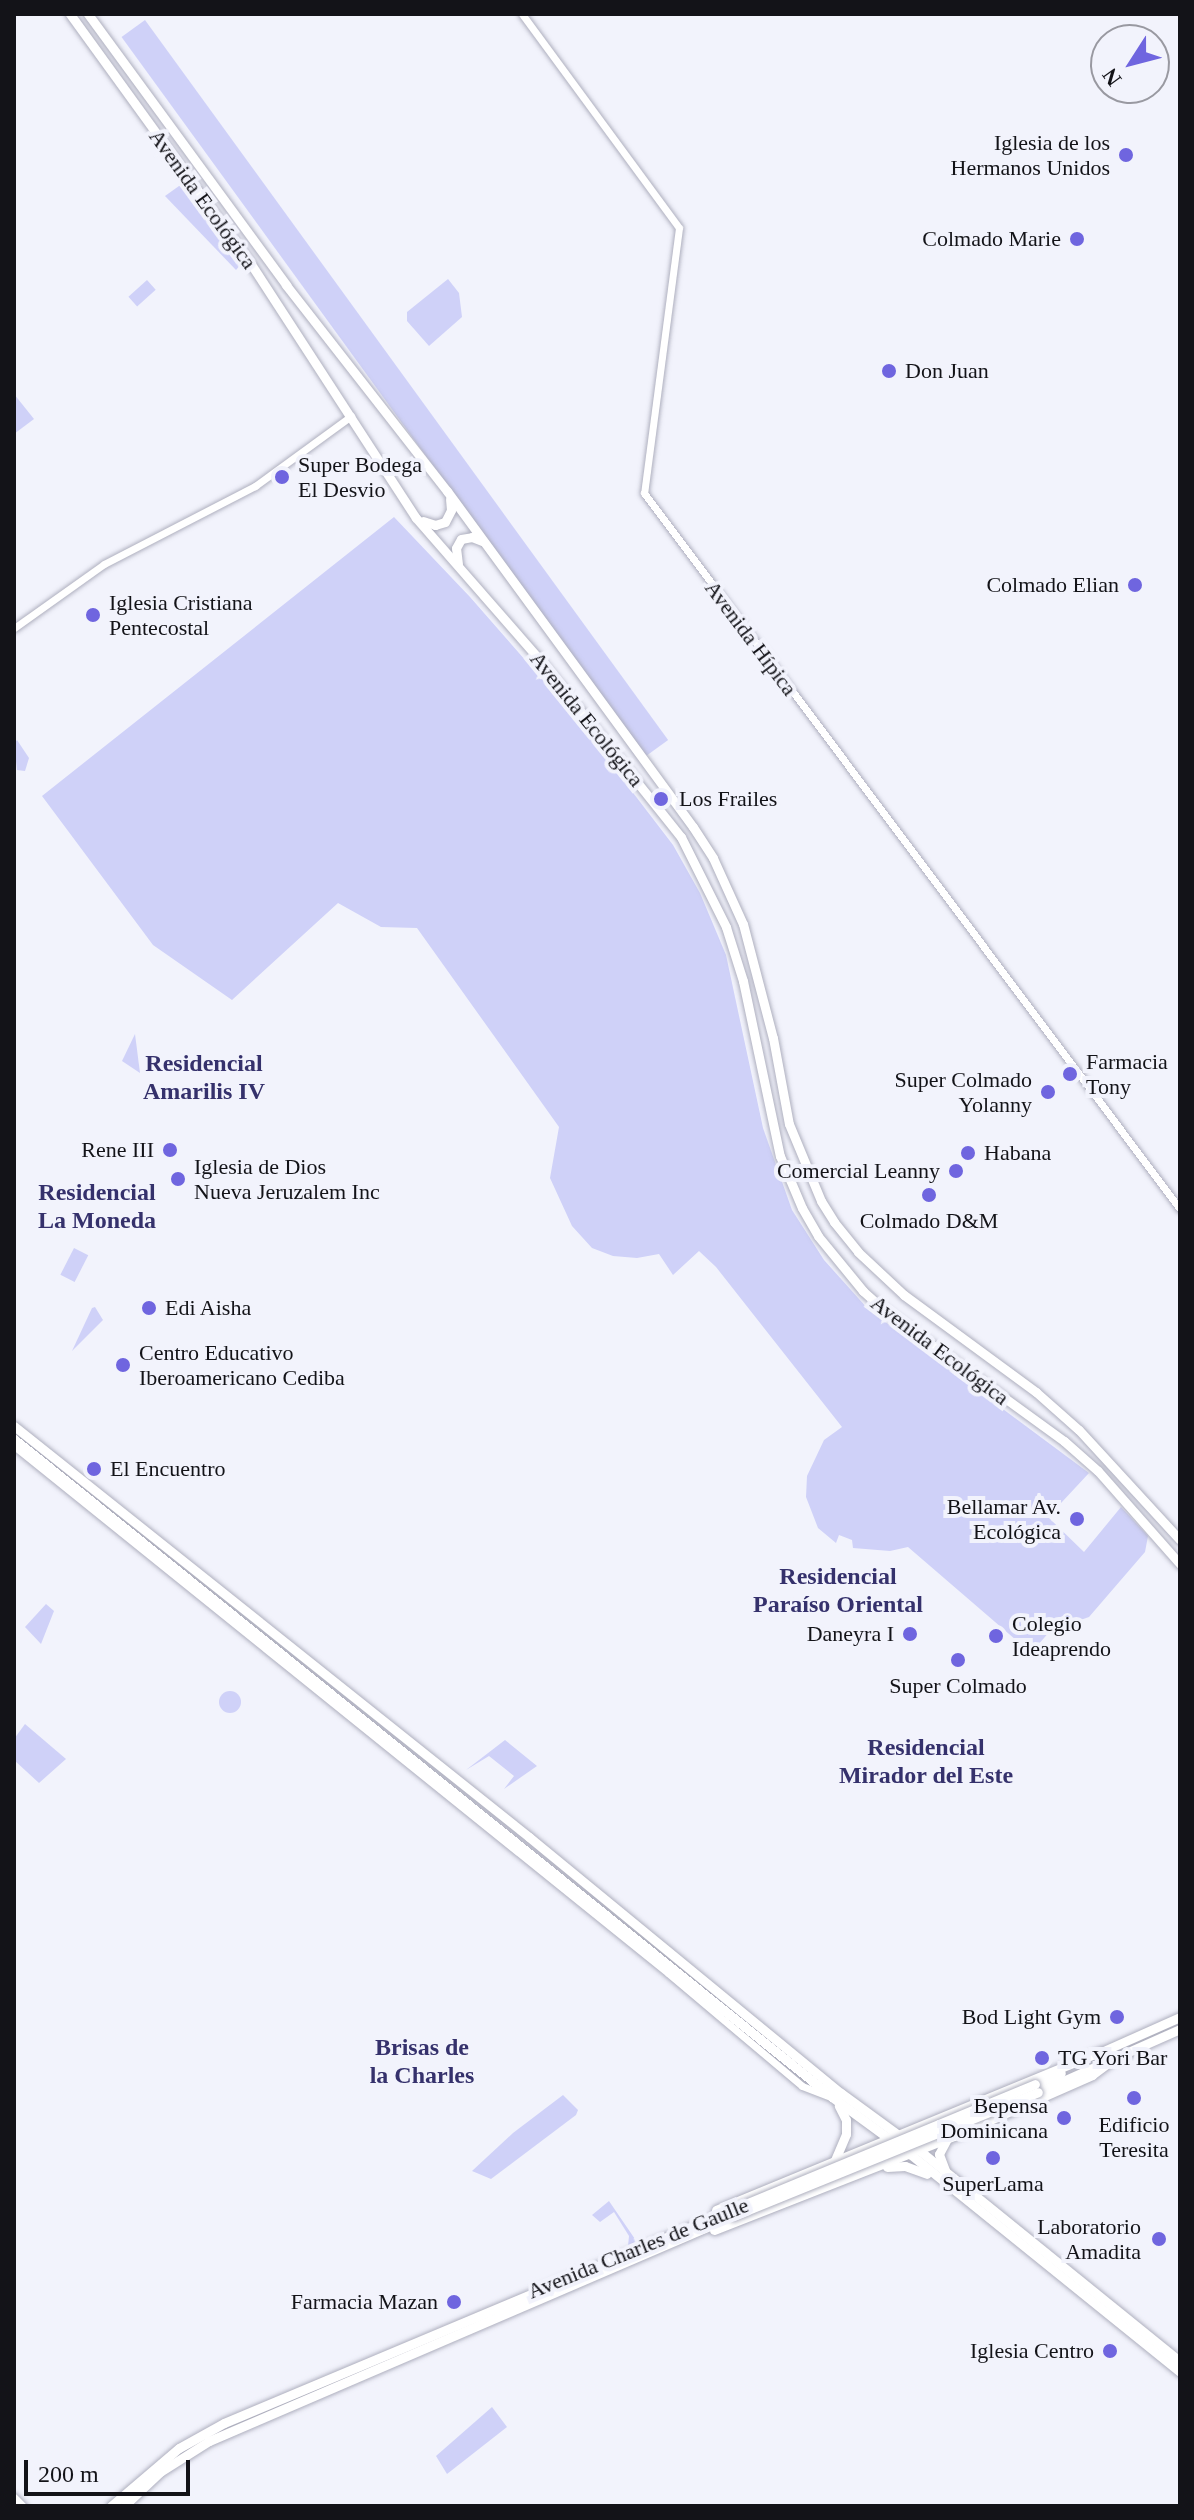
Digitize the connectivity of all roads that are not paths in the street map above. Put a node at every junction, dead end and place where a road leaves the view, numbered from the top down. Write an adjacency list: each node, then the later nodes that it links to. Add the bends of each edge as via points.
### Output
1 (70, 14): 4 (main road, Avenida Ecológica, via 228,230)
2 (88, 14): 5 (main road, via 286,285)
3 (522, 14): 10 (street, Avenida Hípica, via 679,228 644,493)
4 (351, 416): 6 (main road, Avenida Ecológica); 9 (street, via 255,486 104,564)
5 (447, 491): 6 (main road, via 451,510 445,522 430,525); 7 (main road)
6 (416, 518): 8 (main road, Avenida Ecológica)
7 (488, 546): 8 (main road, via 472,537 461,539 455,552); 14 (main road, via 713,858 746,934 797,1148 834,1222 904,1295 1079,1430)
8 (459, 567): 15 (main road, Avenida Ecológica, via 633,774 681,837 715,899 743,981 780,1156 818,1236 885,1311 1098,1471)
9 (14, 628)
10 (1180, 1209)
11 (14, 1426): 22 (main road)
12 (14, 1439): 21 (main road)
13 (14, 1446): 21 (street, via 802,2086)
14 (1180, 1540)
15 (1180, 1564)
16 (1180, 2017): 18 (main road, Avenida Charles de Gaulle)
17 (1180, 2029): 19 (main road, Avenida Charles de Gaulle)
18 (1101, 2051): 20 (main road, Avenida Charles de Gaulle); 23 (main road)
19 (1117, 2056): 20 (main road, Avenida Charles de Gaulle); 24 (main road, via 1092,2075)
20 (1036, 2088): 30 (main road, Avenida Charles de Gaulle, bridge)
21 (832, 2097): 25 (main road); 27 (main road, via 846,2120)
22 (864, 2112): 23 (main road, via 899,2127); 25 (main road)
23 (942, 2118): 25 (main road)
24 (954, 2136): 26 (main road); 29 (main road, via 939,2154)
25 (895, 2137): 26 (main road); 27 (main road)
26 (915, 2152): 28 (main road); 29 (main road)
27 (835, 2160): 31 (main road)
28 (857, 2177): 29 (main road, via 897,2166); 32 (main road)
29 (947, 2180): 33 (main road); 34 (main road)
30 (732, 2213): 31 (main road, Avenida Charles de Gaulle); 32 (main road, Avenida Charles de Gaulle)
31 (676, 2230): 35 (main road, Avenida Charles de Gaulle)
32 (680, 2241): 35 (main road, Avenida Charles de Gaulle)
33 (1180, 2361)
34 (1180, 2372)
35 (337, 2380): 36 (main road, Avenida Charles de Gaulle)
36 (254, 2416): 39 (main road, Avenida Charles de Gaulle, via 179,2448); 40 (main road, Avenida Charles de Gaulle, via 182,2457)
37 (14, 2497): 38 (street)
38 (23, 2506)
39 (111, 2506)
40 (124, 2506)

